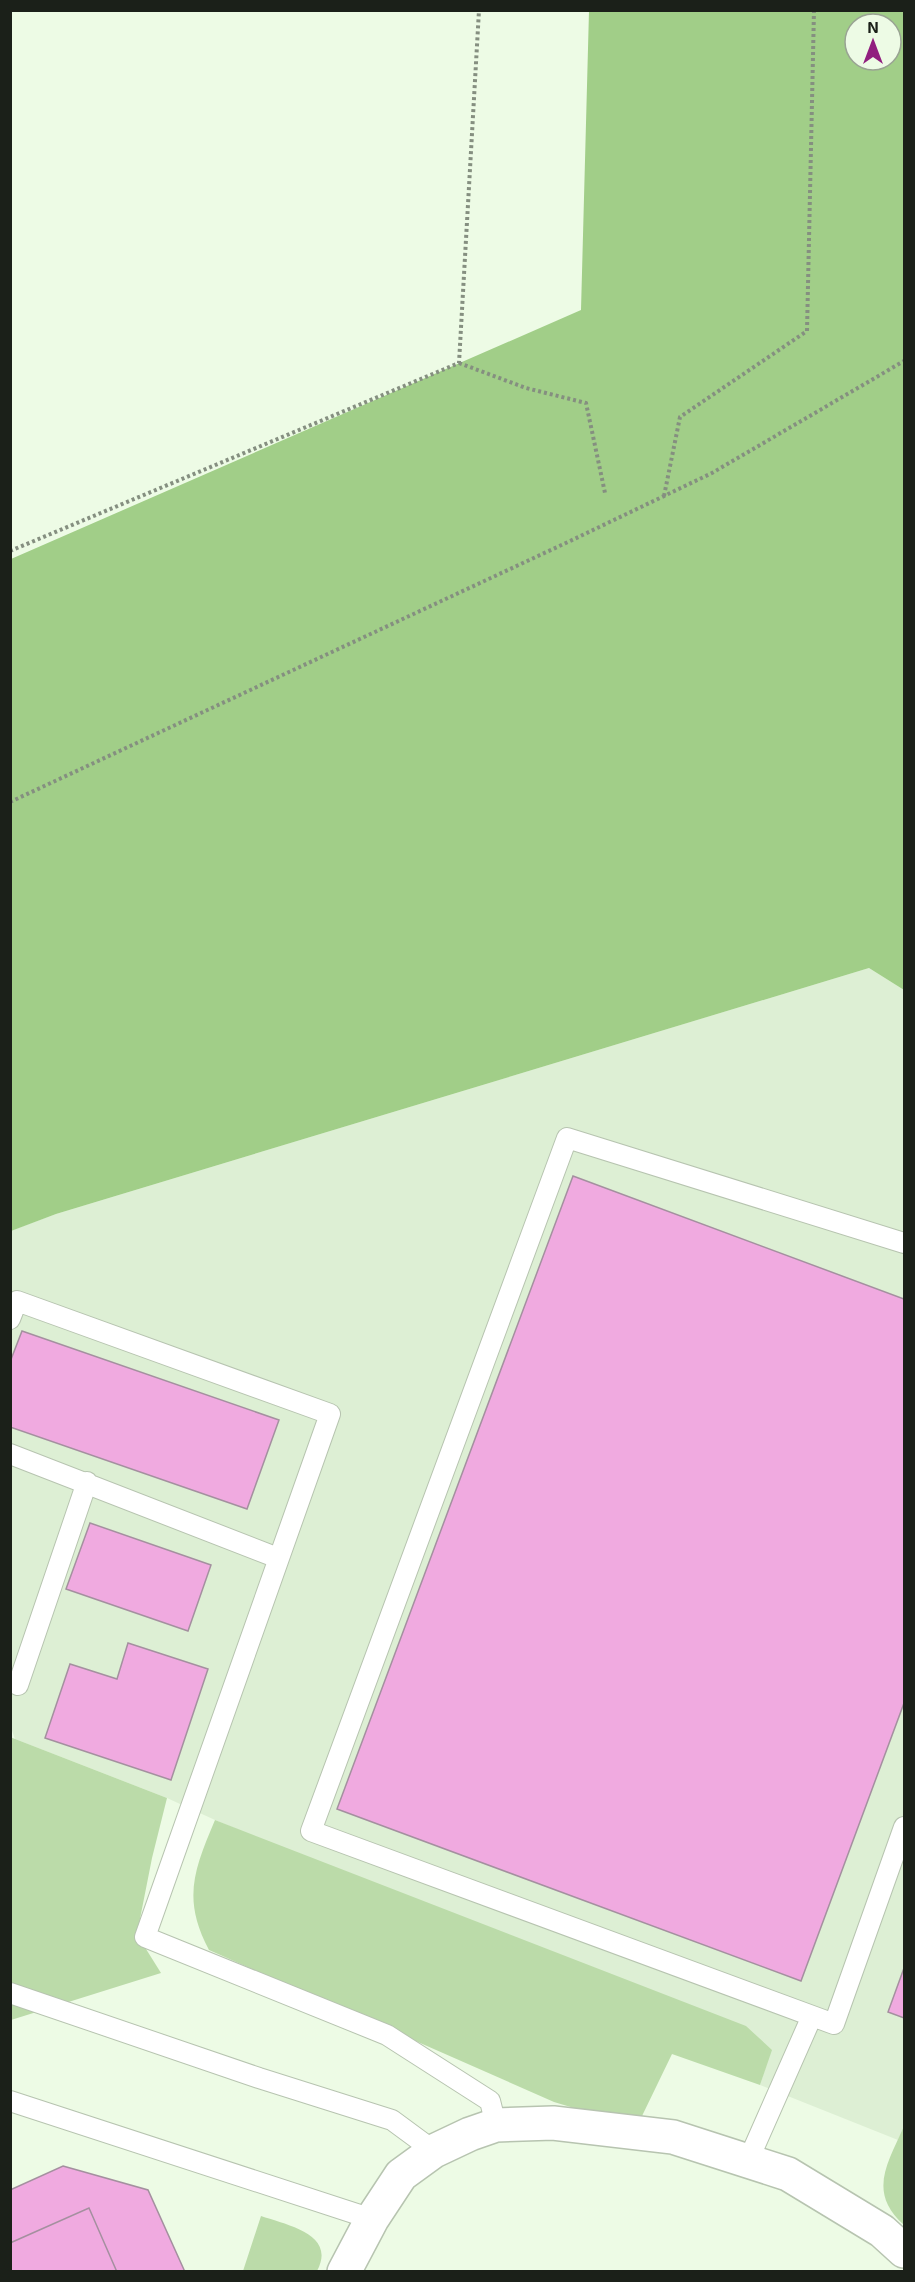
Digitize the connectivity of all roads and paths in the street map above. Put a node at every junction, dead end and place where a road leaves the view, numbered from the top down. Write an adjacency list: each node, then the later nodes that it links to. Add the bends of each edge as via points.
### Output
1 (479, 10): 4 (path)
2 (814, 10): 6 (path, via 807,332 680,417)
3 (904, 361): 6 (path)
4 (459, 363): 5 (path, via 526,388 586,403); 7 (path)
5 (605, 493)
6 (664, 497): 8 (path)
7 (10, 551)
8 (10, 802)
9 (904, 1243): 17 (lane, via 567,1138 311,1831)
10 (10, 1319): 13 (lane, via 17,1301 330,1414)
11 (10, 1454): 12 (lane)
12 (87, 1482): 13 (lane); 14 (lane)
13 (278, 1558): 19 (lane, via 145,1937 387,2035 490,2101)
14 (18, 1685)
15 (904, 1827): 17 (lane, via 834,2024)
16 (10, 1993): 20 (lane, via 392,2120)
17 (812, 2016): 21 (lane)
18 (10, 2100): 22 (lane)
19 (496, 2125): 20 (street); 21 (street, via 553,2123 674,2137)
20 (434, 2151): 22 (street, via 401,2175)
21 (748, 2161): 23 (street, via 788,2174 882,2231)
22 (372, 2220): 24 (street)
23 (904, 2251)
24 (344, 2271)

